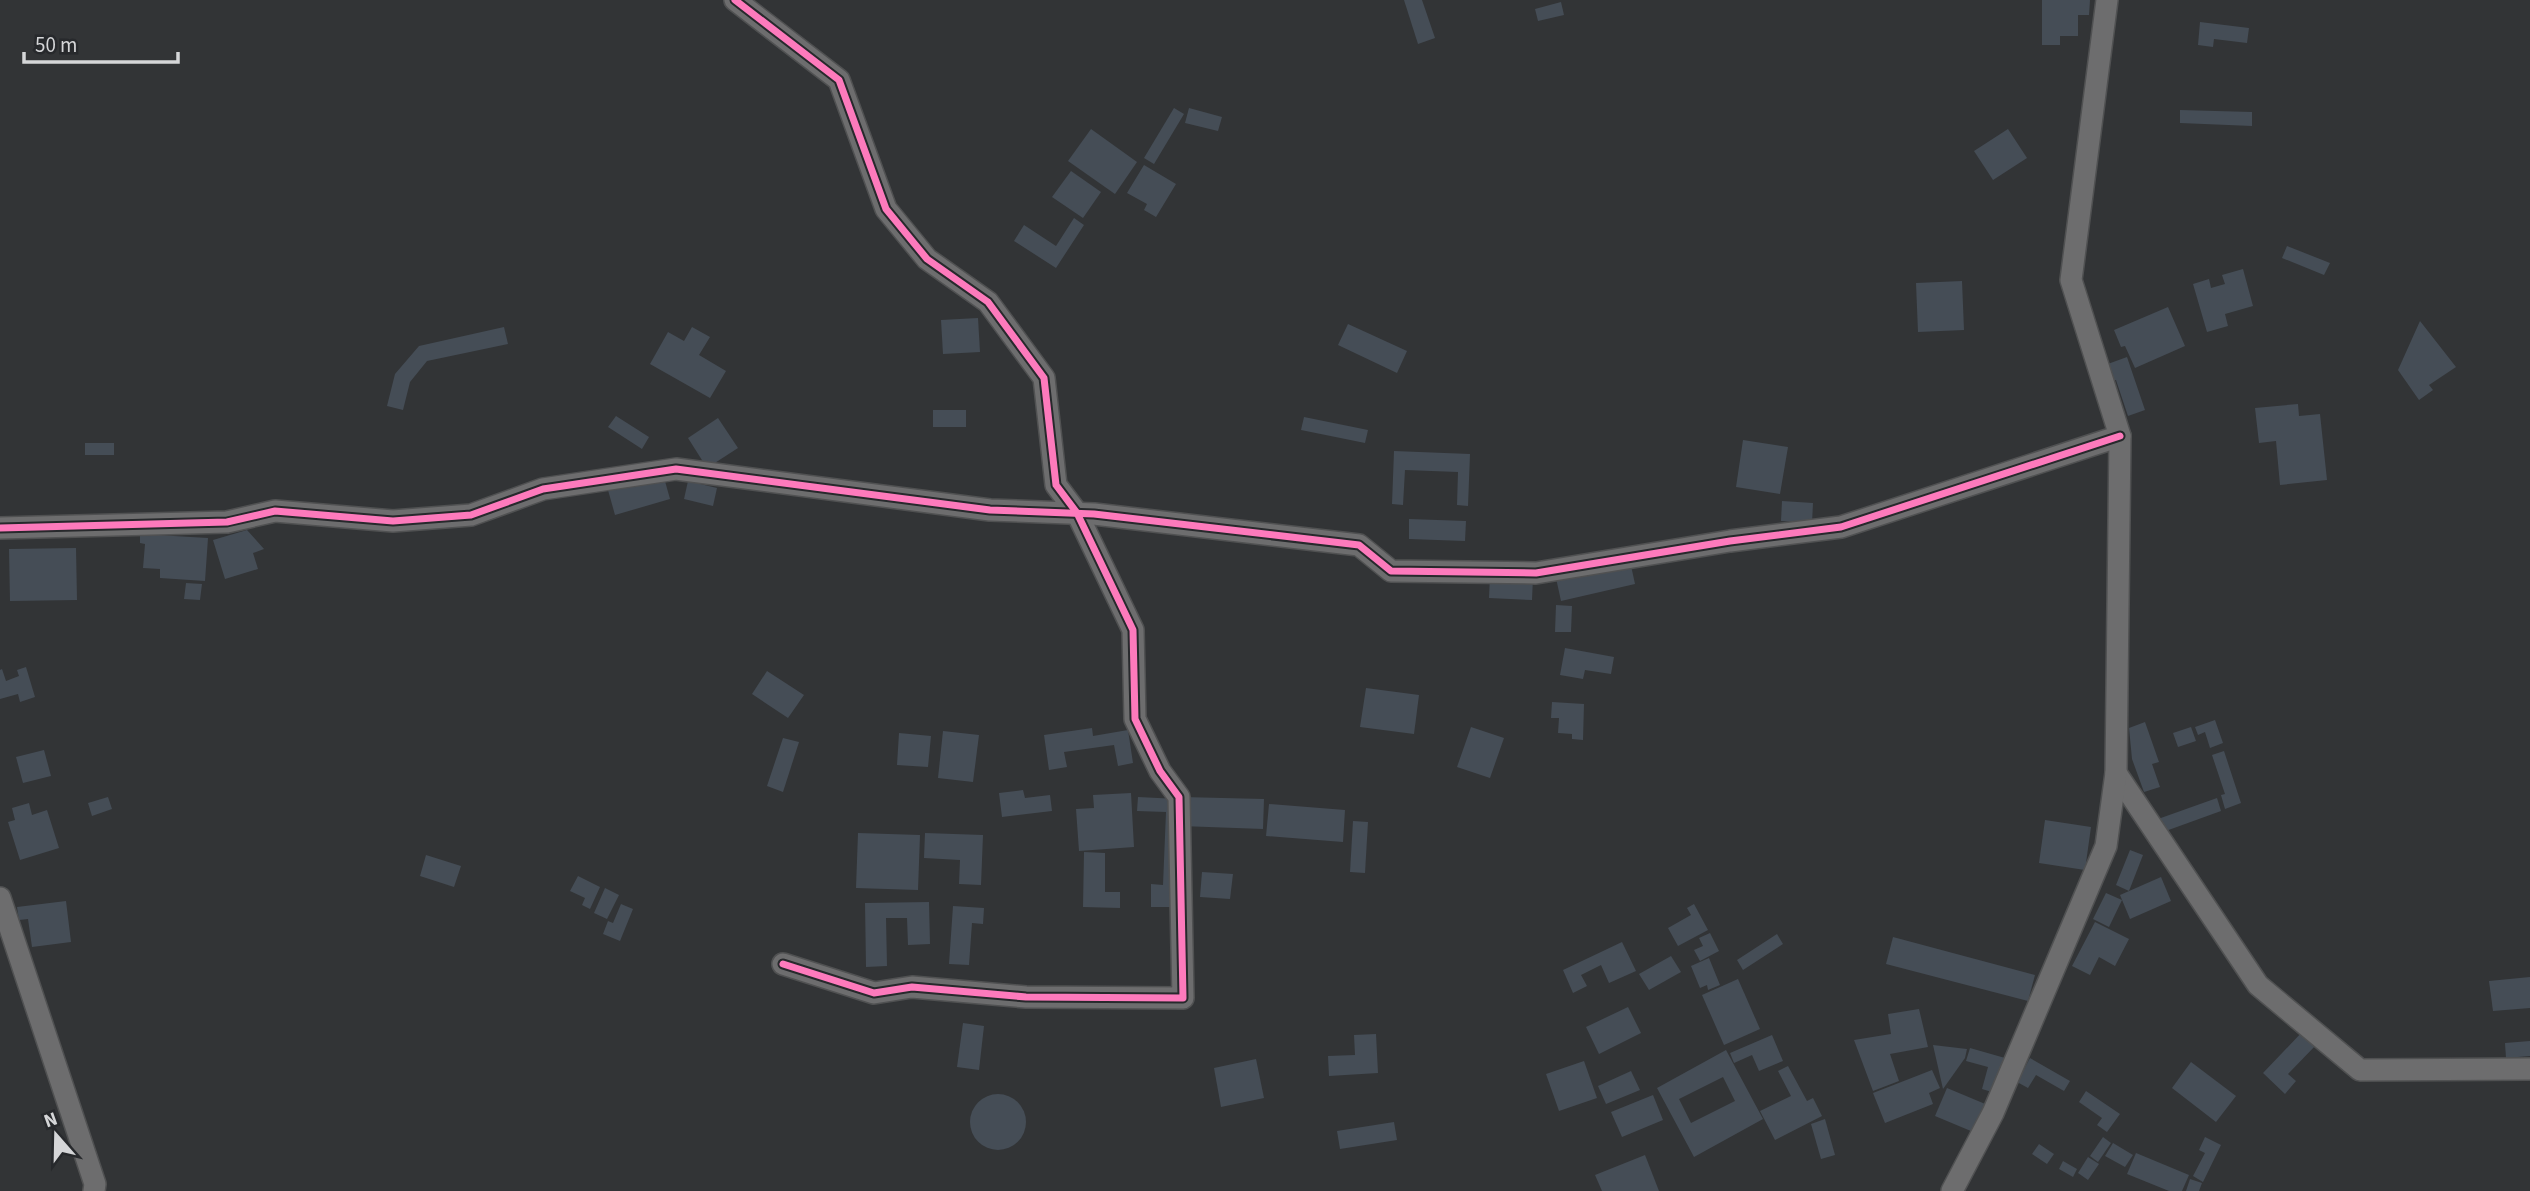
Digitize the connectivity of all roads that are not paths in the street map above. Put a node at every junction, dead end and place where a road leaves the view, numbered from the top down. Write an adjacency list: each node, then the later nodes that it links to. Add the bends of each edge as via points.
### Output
1 (735, 0): 4 (street, via 839,80 886,209 927,259 988,302 1044,378 1056,485)
2 (2107, 0): 3 (street, via 2071,280)
3 (2120, 436): 4 (street, via 1841,527 1536,573 1391,571 1359,545); 6 (street)
4 (1077, 513): 5 (street, via 990,510 676,468 544,489 471,515 393,521 275,511 227,522); 8 (street, via 1133,630 1135,719 1160,771 1179,797 1183,998 1026,997 912,987 874,993)
5 (0, 528)
6 (2116, 774): 9 (street, via 2258,985 2360,1070); 11 (street, via 2106,846 1993,1113)
7 (0, 898): 10 (street, via 96,1184)
8 (783, 964)
9 (2530, 1069)
10 (94, 1191)
11 (1952, 1191)

